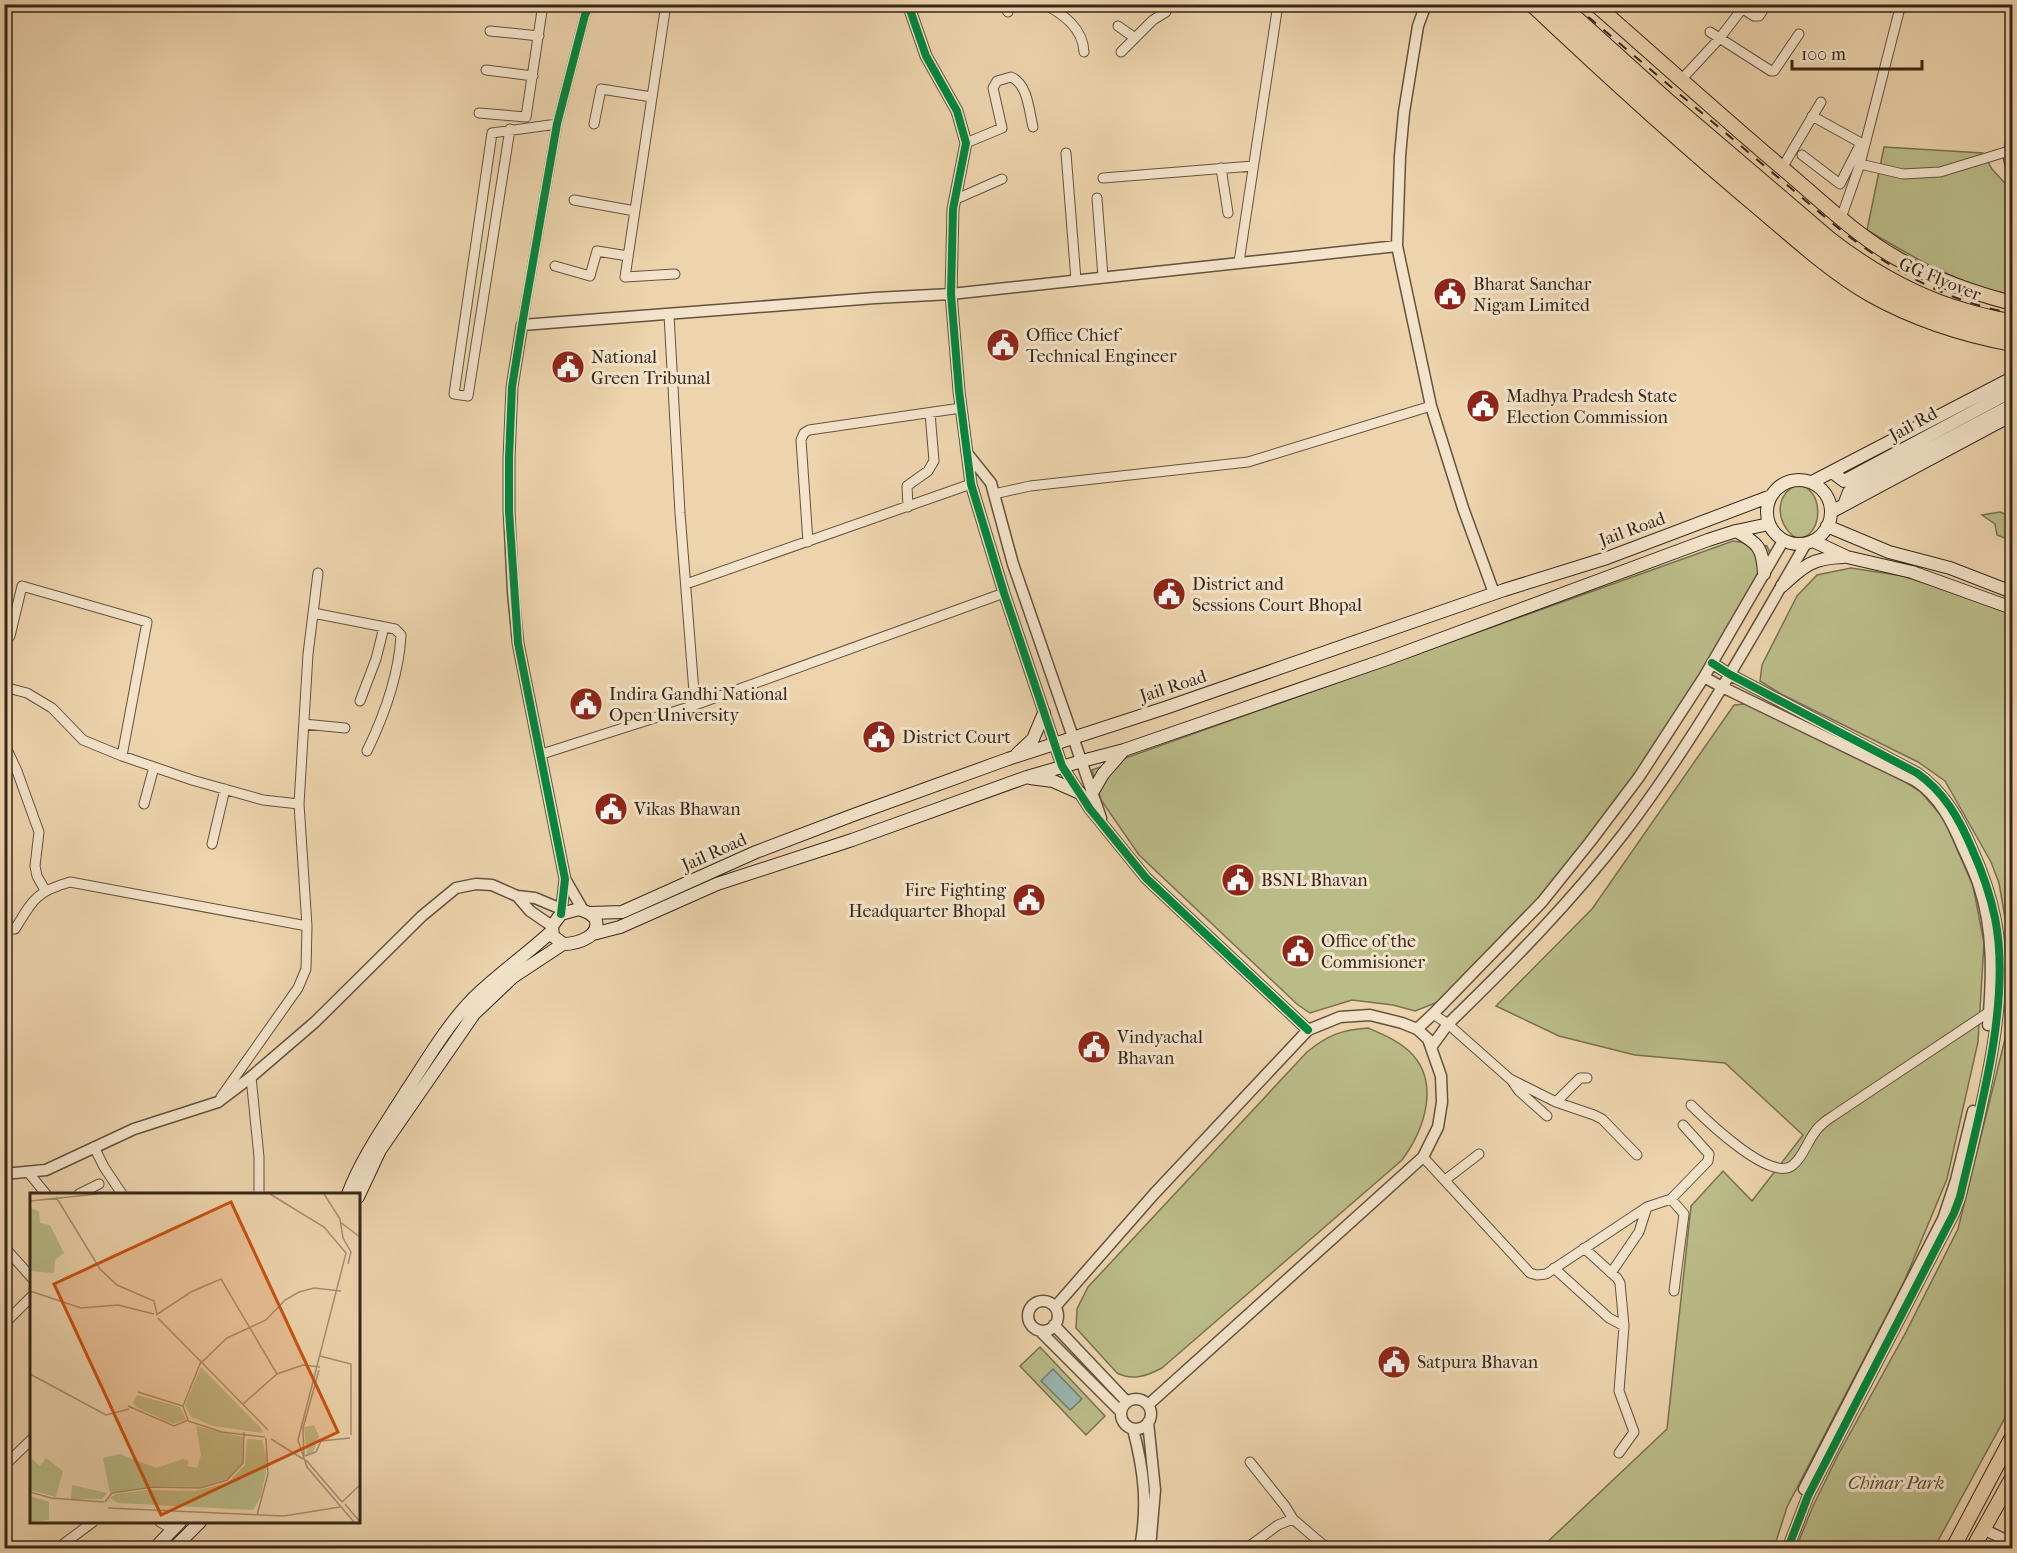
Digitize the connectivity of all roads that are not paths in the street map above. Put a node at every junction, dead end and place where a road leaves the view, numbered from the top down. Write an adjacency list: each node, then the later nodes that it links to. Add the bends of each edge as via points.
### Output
1 (543, 4): 20 (street)
2 (590, 4): 32 (street)
3 (666, 4): 28 (street)
4 (908, 4): 37 (street, via 926,56 957,111)
5 (1044, 4): 23 (street, via 1066,17 1082,38)
6 (1167, 4): 21 (street, via 1166,12)
7 (1278, 4): 42 (street)
8 (1426, 4): 54 (street, via 1418,26 1404,112)
9 (1530, 4): 68 (main road, via 1732,186 1842,275 1871,295 1908,312 1979,338)
10 (1546, 4): 58 (main road, via 1721,162 1808,235)
11 (1561, 4): 58 (main road)
12 (1595, 4): 27 (main road)
13 (1767, 4): 15 (street, via 1759,16)
14 (1901, 4): 41 (street)
15 (1738, 7): 22 (street)
16 (1118, 26): 21 (street)
17 (490, 31): 20 (street)
18 (1710, 32): 22 (street)
19 (1798, 34): 22 (street, via 1774,71)
20 (539, 36): 26 (street)
21 (1135, 38): 24 (street)
22 (1719, 39): 27 (street)
23 (1084, 52)
24 (1121, 52)
25 (486, 70): 26 (street)
26 (533, 76): 30 (street, via 526,117)
27 (1681, 80): 44 (main road)
28 (652, 97): 33 (street, via 601,89); 51 (street)
29 (1821, 102): 31 (street)
30 (479, 113)
31 (1812, 116): 40 (street, via 1861,143 1840,184); 44 (street)
32 (558, 123): 35 (street); 66 (street)
33 (594, 124)
34 (1033, 127): 37 (street, via 1025,95 1019,82 1011,77 997,81 993,88 1002,128)
35 (510, 129): 35 (street, via 492,133 454,394 468,396)
36 (2013, 138): 38 (street)
37 (966, 143): 49 (street)
38 (2009, 151): 41 (street, via 1940,172 1903,174); 45 (street)
39 (1066, 153): 61 (street)
40 (1802, 155)
41 (1860, 164): 53 (street)
42 (1253, 166): 43 (street); 56 (street)
43 (1221, 168): 46 (street); 52 (street)
44 (1782, 168): 53 (main road)
45 (2013, 171)
46 (1103, 178)
47 (1002, 179): 49 (street)
48 (1097, 198): 60 (street)
49 (954, 200): 62 (street)
50 (574, 201): 51 (street)
51 (634, 211): 55 (street)
52 (1228, 213)
53 (1841, 218): 63 (main road, via 1921,271)
54 (1397, 246): 56 (street); 72 (street)
55 (628, 256): 57 (street, via 597,251 590,276); 59 (street, via 625,277)
56 (1239, 262): 60 (street)
57 (555, 266)
58 (1859, 267): 65 (main road, GG Flyover, via 1946,304); 67 (main road, GG Flyover, via 1879,286 1941,314)
59 (675, 274)
60 (1103, 277): 61 (street)
61 (1076, 280): 62 (street)
62 (951, 294): 64 (street); 73 (street)
63 (2013, 303)
64 (669, 315): 66 (street); 95 (street)
65 (2013, 322)
66 (522, 325): 121 (street, via 512,387 509,511 518,643)
67 (2013, 334)
68 (2013, 344)
69 (2013, 378): 77 (main road)
70 (2013, 391): 80 (main road, Jail Rd)
71 (2013, 405): 80 (main road, Jail Rd)
72 (1431, 406): 81 (street, via 1248,462 1030,486); 99 (street)
73 (961, 408): 74 (street); 76 (street)
74 (930, 413): 84 (street, via 934,460 928,471 907,486); 90 (street, via 809,429 804,433 801,440)
75 (2013, 415): 83 (main road)
76 (967, 453): 79 (street); 81 (street, via 987,477)
77 (1832, 472): 78 (main road); 80 (main road)
78 (1812, 482): 82 (main road, via 1788,481); 85 (main road, via 1830,501)
79 (971, 484): 84 (street); 98 (street)
80 (1847, 486): 83 (main road)
81 (994, 494): 116 (street, via 1013,564)
82 (1771, 495): 86 (main road, via 1766,513); 99 (main road, Jail Road, via 1607,558)
83 (1844, 505): 85 (main road)
84 (908, 507): 90 (street)
85 (1831, 512): 87 (main road)
86 (1768, 524): 88 (main road, Jail Road); 89 (main road)
87 (1827, 526): 91 (main road); 97 (main road, via 1889,552 1950,568)
88 (1736, 531): 94 (main road, via 1761,550); 119 (main road, Jail Road)
89 (1783, 541): 91 (main road); 94 (street)
90 (808, 542): 95 (street)
91 (1810, 542): 92 (main road); 96 (street)
92 (1847, 557): 96 (main road, via 1824,558 1803,567); 100 (main road, via 1912,572)
93 (318, 573): 102 (street)
94 (1764, 573): 106 (street)
95 (686, 584): 112 (street)
96 (1782, 586): 107 (street)
97 (2013, 592)
98 (1004, 593): 112 (street); 113 (street)
99 (1494, 593): 116 (main road, Jail Road)
100 (2013, 608)
101 (4, 612): 103 (street)
102 (313, 613): 104 (street); 114 (street)
103 (15, 614): 105 (street, via 10,636); 122 (street, via 22,586 147,622)
104 (384, 627): 111 (street); 120 (street, via 399,632 401,639 383,714)
105 (4, 643)
106 (1712, 663): 107 (street); 108 (street)
107 (1730, 674): 110 (street); 208 (street, via 1917,772 1940,791 1958,818 1986,884 2000,955 1990,1063 1957,1205 1808,1496)
108 (1704, 677): 110 (street); 144 (street, via 1639,777 1542,902)
109 (4, 687): 122 (street, via 27,693 52,708 83,740)
110 (1722, 687): 143 (street, via 1916,781 1934,796 1955,829 1980,887 1989,935); 145 (street, via 1624,833 1565,904)
111 (360, 701)
112 (695, 705): 121 (street)
113 (1044, 713): 118 (street); 123 (main road, via 1033,739)
114 (304, 724): 115 (street); 131 (street)
115 (345, 728)
116 (1074, 737): 118 (main road, Jail Road); 124 (street)
117 (4, 743): 134 (street, via 39,831 35,866)
118 (1054, 743): 123 (main road, Jail Road); 125 (street)
119 (1124, 750): 124 (main road, Jail Road); 129 (main road)
120 (367, 751)
121 (542, 754): 133 (street)
122 (122, 756): 126 (street)
123 (1014, 757): 137 (main road, Jail Road, via 801,834 622,912)
124 (1082, 761): 125 (main road, Jail Road); 129 (street)
125 (1062, 766): 127 (main road, Jail Road); 129 (street)
126 (154, 767): 128 (street); 130 (street)
127 (1027, 777): 129 (main road); 141 (main road, Jail Road, via 717,884 620,927)
128 (225, 789): 131 (street, via 263,800); 132 (street)
129 (1086, 793): 147 (street, via 1104,827 1146,878)
130 (144, 804)
131 (299, 804): 138 (street)
132 (212, 844)
133 (565, 879): 136 (street); 137 (street)
134 (45, 890): 138 (street, via 69,882); 140 (street, via 34,897 15,929)
135 (518, 896): 136 (street, via 536,898); 139 (street); 149 (street, via 492,885 456,888)
136 (563, 912): 137 (main road); 139 (main road)
137 (586, 912): 141 (main road, via 596,918)
138 (308, 926): 152 (street, via 306,969 298,988)
139 (552, 928): 142 (main road); 169 (main road, via 464,1009 370,1149)
140 (5, 930)
141 (593, 934): 142 (main road, via 576,943)
142 (563, 944): 170 (main road, via 519,972 474,1014 380,1150)
143 (1989, 1012): 154 (street, via 1819,1126 1801,1156 1787,1169 1768,1164 1739,1147); 207 (street, via 1975,1100 1943,1219 1813,1469)
144 (1433, 1014): 145 (street); 146 (street)
145 (1448, 1024): 148 (street); 151 (street)
146 (1417, 1029): 147 (street, via 1370,1016 1340,1017); 148 (street)
147 (1308, 1030): 180 (street, via 1154,1194)
148 (1432, 1046): 160 (street, via 1441,1076 1442,1102 1438,1127)
149 (251, 1077): 152 (street); 168 (street)
150 (1587, 1078): 153 (street, via 1580,1078)
151 (1510, 1079): 153 (street); 155 (street)
152 (218, 1102): 157 (street, via 134,1129)
153 (1556, 1102): 159 (street, via 1602,1119)
154 (1691, 1105)
155 (1547, 1116)
156 (1683, 1125): 171 (street, via 1710,1158)
157 (94, 1147): 161 (street, via 46,1170); 167 (street)
158 (1479, 1154): 163 (street)
159 (1637, 1155)
160 (1423, 1157): 163 (street); 185 (street)
161 (28, 1172): 162 (street); 165 (street)
162 (4, 1174)
163 (1445, 1180): 175 (street, via 1530,1273 1546,1274)
164 (99, 1184): 166 (street)
165 (45, 1193)
166 (81, 1193)
167 (121, 1193)
168 (259, 1193)
169 (348, 1193)
170 (360, 1193)
171 (1671, 1199): 172 (street); 178 (street, via 1684,1214)
172 (1647, 1207): 173 (street); 176 (street, via 1639,1232)
173 (1584, 1248): 175 (street); 176 (street)
174 (6, 1249): 177 (street)
175 (1554, 1268): 183 (street, via 1609,1318)
176 (1611, 1273): 183 (street, via 1620,1283)
177 (30, 1276)
178 (1674, 1291)
179 (30, 1298): 181 (street)
180 (1055, 1307): 182 (street, via 1058,1316); 184 (street, via 1041,1301 1029,1310 1031,1325)
181 (4, 1324)
182 (1054, 1325): 184 (street); 186 (street)
183 (1624, 1326): 191 (street, via 1619,1392 1634,1432)
184 (1040, 1331): 186 (street)
185 (1148, 1405): 186 (street, via 1138,1399); 187 (street)
186 (1124, 1407): 188 (street, via 1124,1423)
187 (1148, 1422): 188 (street); 201 (street, via 1155,1490)
188 (1133, 1429): 201 (street, via 1141,1461)
189 (2013, 1437): 209 (main road)
190 (30, 1441): 193 (street)
191 (1618, 1453)
192 (1250, 1462): 195 (street)
193 (4, 1466)
194 (2013, 1478): 199 (main road)
195 (1293, 1519): 202 (street); 206 (street)
196 (90, 1523): 203 (street)
197 (198, 1523): 205 (main road)
198 (176, 1525): 204 (main road)
199 (1983, 1529): 200 (street); 210 (main road)
200 (2009, 1541)
201 (1148, 1547)
202 (1324, 1547)
203 (58, 1548)
204 (154, 1548)
205 (174, 1548)
206 (1247, 1548)
207 (1781, 1548)
208 (1788, 1548)
209 (1953, 1548)
210 (1973, 1548)

